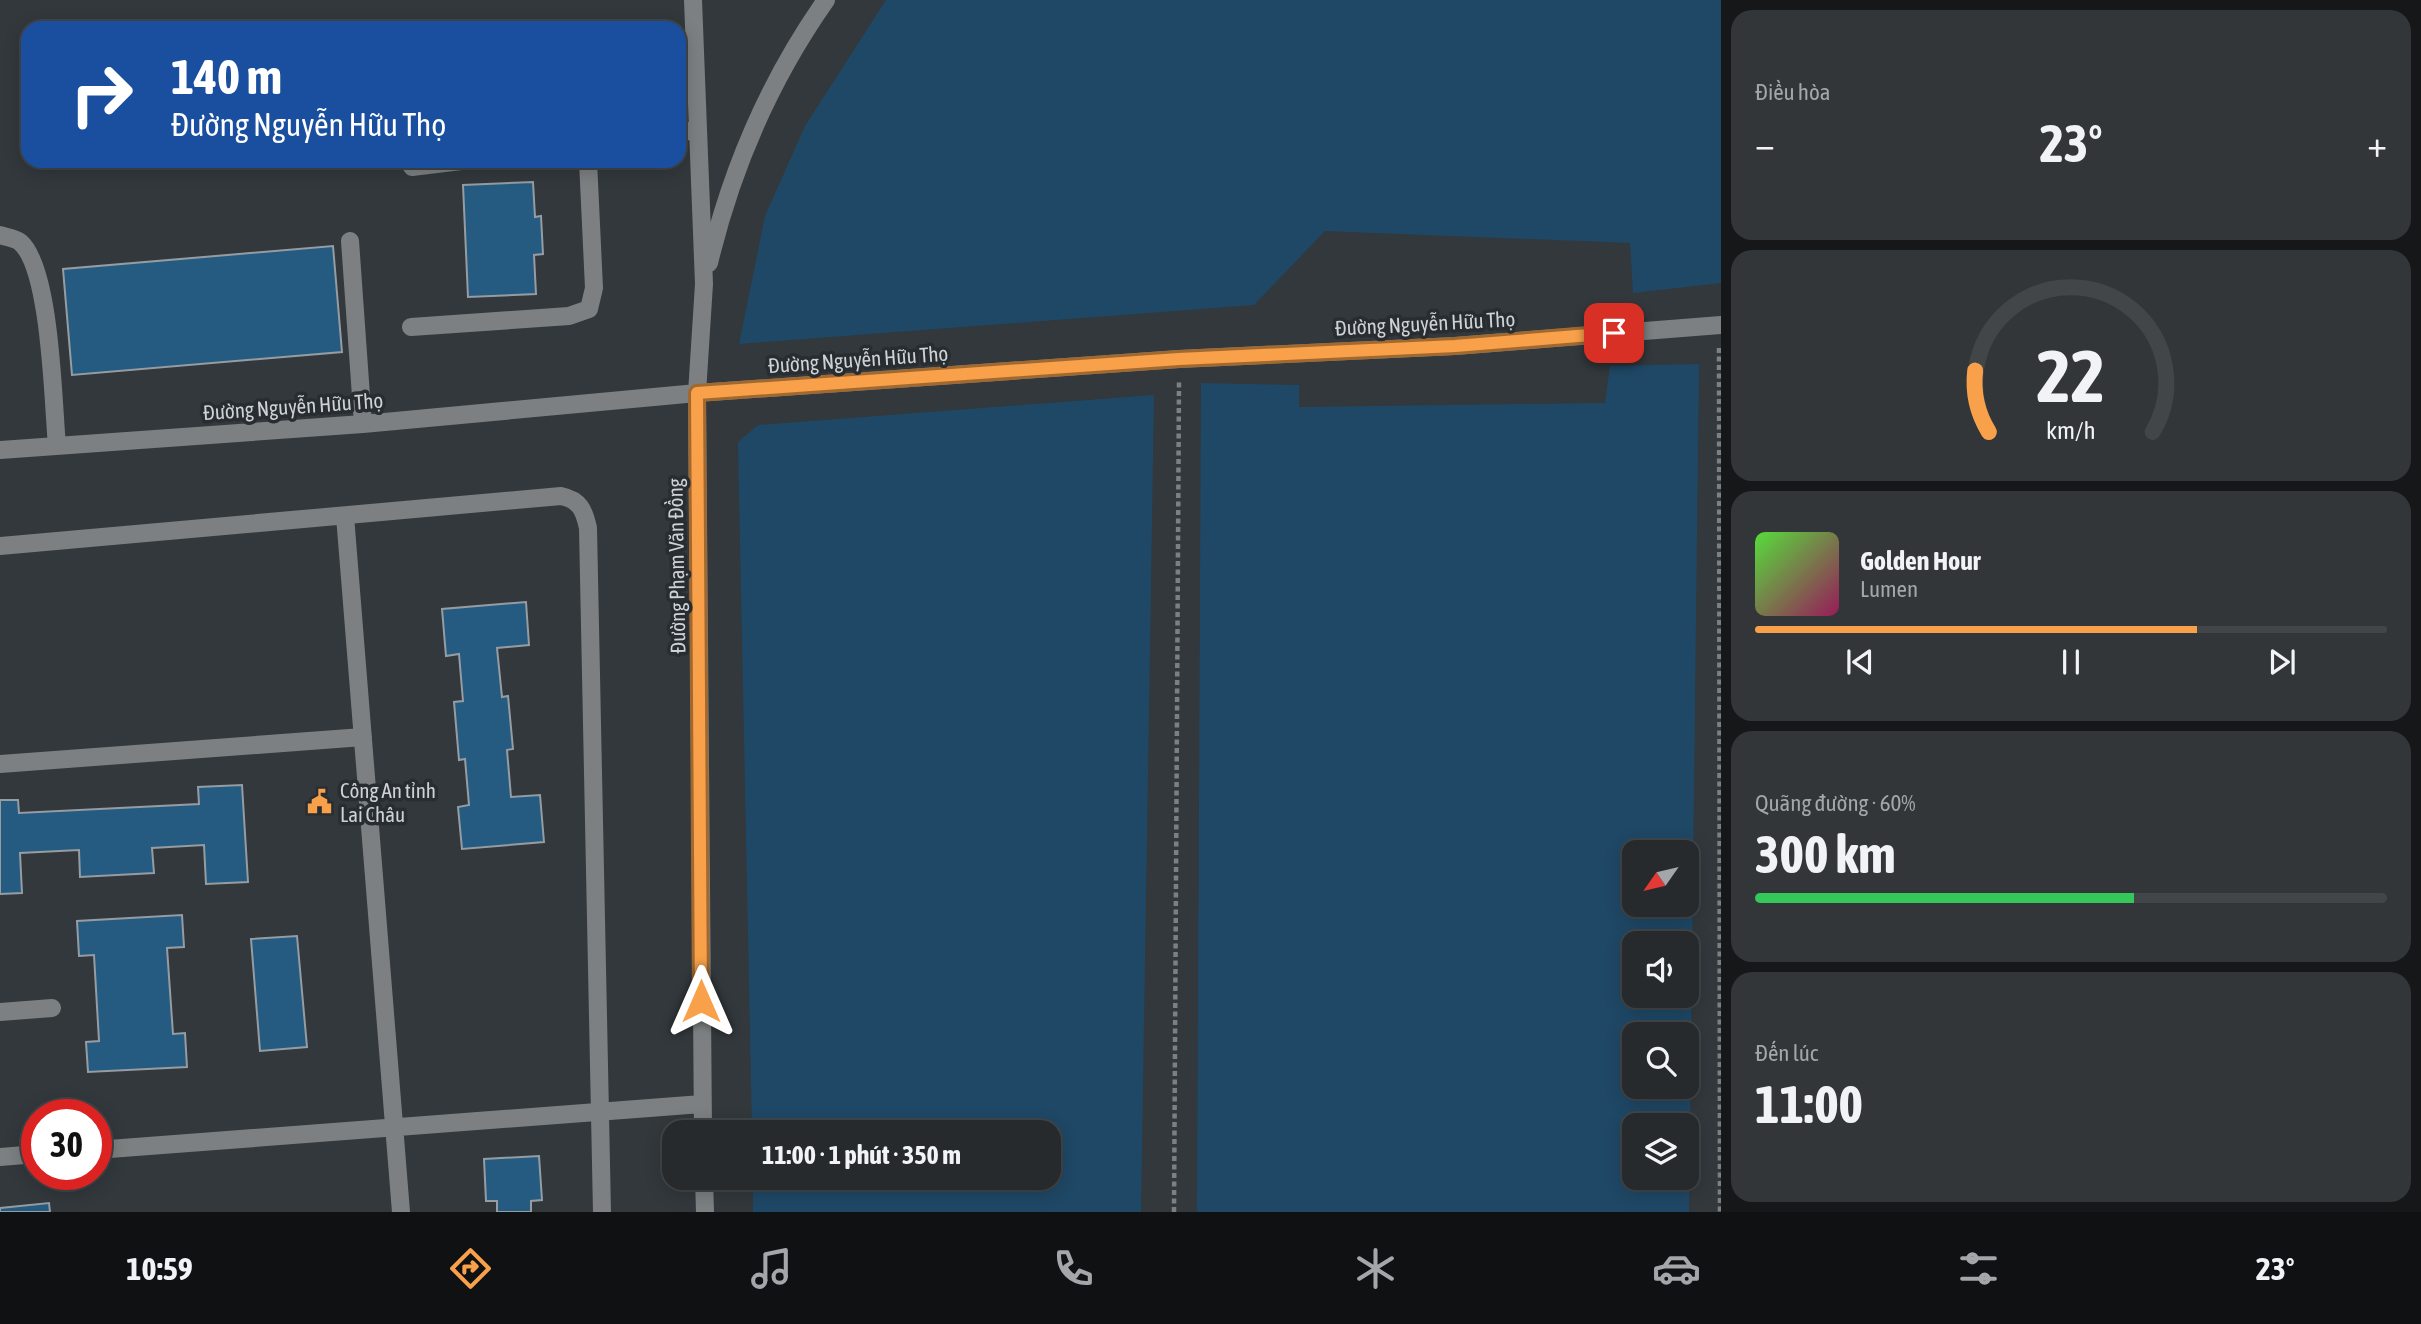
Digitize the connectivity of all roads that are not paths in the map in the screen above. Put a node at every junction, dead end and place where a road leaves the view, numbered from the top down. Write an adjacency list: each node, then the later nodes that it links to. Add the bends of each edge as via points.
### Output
1 (693, 0): 3 (street, Đường Phạm Văn Đồng)
2 (826, 0): 8 (street, via 795,45 755,121 724,201)
3 (698, 130): 4 (street); 8 (street, Đường Phạm Văn Đồng)
4 (686, 131)
5 (588, 168): 10 (street, via 594,288 589,309 569,316)
6 (0, 235): 13 (street, via 20,242 39,279)
7 (350, 240): 12 (street)
8 (704, 284): 11 (street, Đường Phạm Văn Đồng)
9 (1720, 325): 11 (street, Đường Nguyễn Hữu Thọ)
10 (411, 327)
11 (697, 393): 12 (street, Đường Nguyễn Hữu Thọ); 21 (street, Đường Phạm Văn Đồng)
12 (363, 424): 13 (street, Đường Nguyễn Hữu Thọ)
13 (57, 446): 14 (street, Đường Nguyễn Hữu Thọ)
14 (0, 450)
15 (345, 516): 16 (street); 17 (street); 22 (street, via 561,496 574,499 585,514)
16 (0, 546)
17 (363, 737): 18 (street); 24 (street)
18 (0, 764)
19 (52, 1008): 20 (street)
20 (0, 1012)
21 (702, 1104): 22 (street); 23 (street, Đường Phạm Văn Đồng)
22 (599, 1112): 24 (street); 30 (street)
23 (703, 1120)
24 (394, 1127): 25 (street); 29 (street)
25 (112, 1149)
26 (21, 1155): 27 (street)
27 (0, 1157)
28 (704, 1190): 31 (street)
29 (401, 1212)
30 (602, 1212)
31 (705, 1212)

